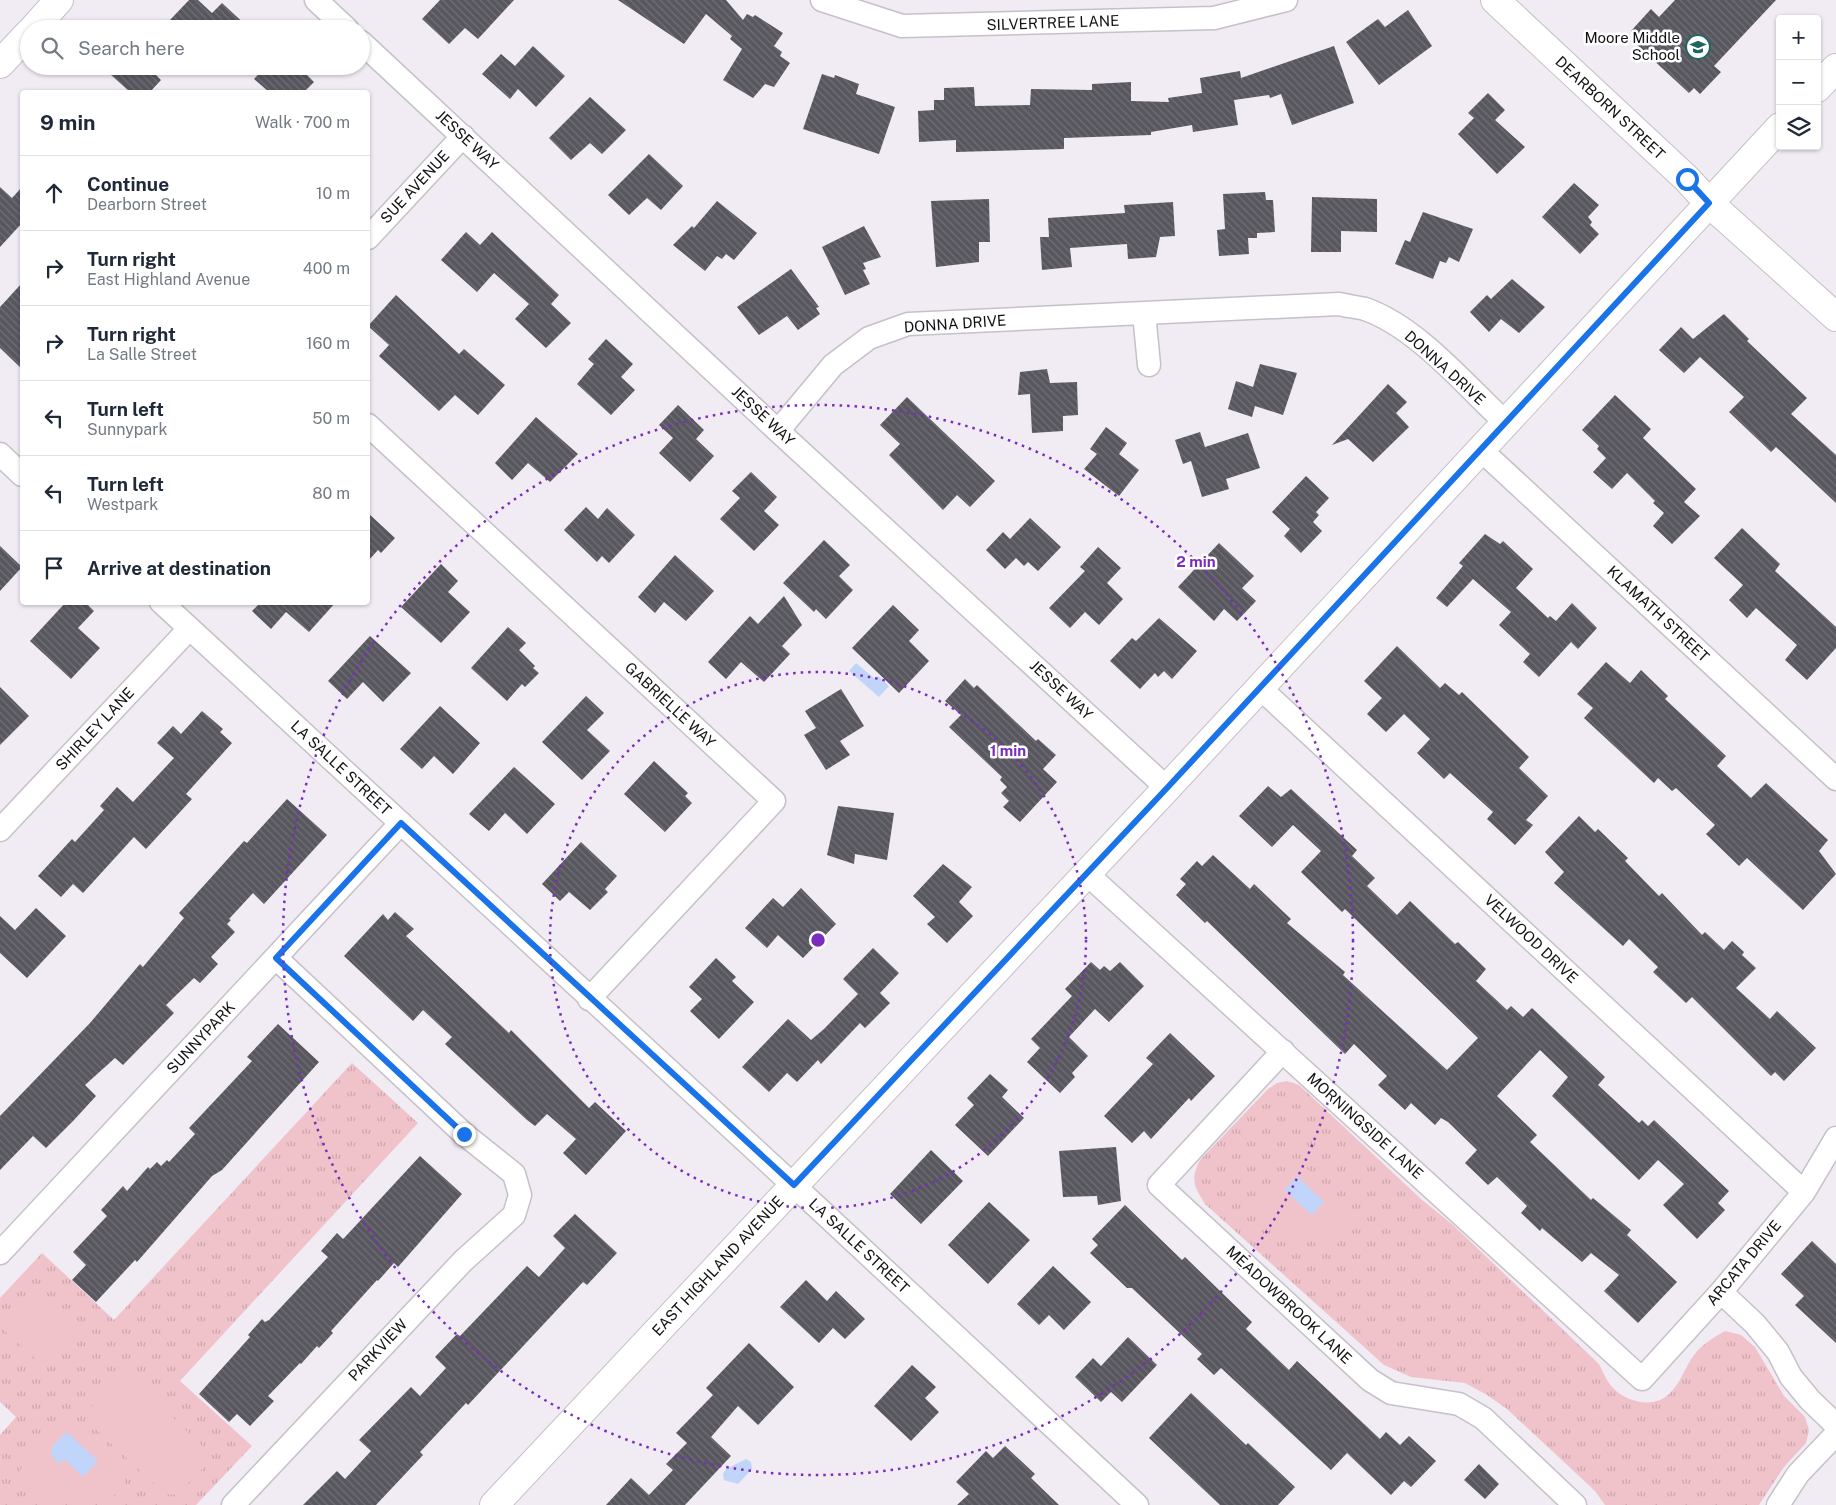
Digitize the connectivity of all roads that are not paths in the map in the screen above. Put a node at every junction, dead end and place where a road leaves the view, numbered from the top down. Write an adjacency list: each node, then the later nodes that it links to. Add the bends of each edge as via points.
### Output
1 (59, 0): 6 (street)
2 (316, 0): 7 (street)
3 (822, 0): 4 (street, SILVERTREE LANE, via 902,26 912,26 1214,18)
4 (1286, 0)
5 (1495, 0): 15 (street, DEARBORN STREET)
6 (41, 20)
7 (337, 20)
8 (20, 43): 10 (street)
9 (370, 50): 14 (street, JESSE WAY)
10 (0, 64)
11 (1836, 68): 12 (street)
12 (1821, 84)
13 (1776, 131): 15 (street, EAST HIGHLAND AVENUE)
14 (463, 136): 16 (street, SUE AVENUE); 22 (street, JESSE WAY)
15 (1709, 203): 18 (street, DEARBORN STREET); 20 (street, EAST HIGHLAND AVENUE)
16 (370, 236)
17 (1144, 313): 19 (street); 20 (street, DONNA DRIVE, via 1339,304 1365,309 1390,321 1425,347); 22 (street, DONNA DRIVE, via 908,324 869,338 833,365)
18 (1836, 317)
19 (1149, 365)
20 (1505, 422): 23 (street, EAST HIGHLAND AVENUE)
21 (370, 427): 35 (street, GABRIELLE WAY, via 774,801)
22 (778, 430): 30 (street, JESSE WAY)
23 (1480, 449): 28 (street, EAST HIGHLAND AVENUE); 29 (street, KLAMATH STREET)
24 (0, 454): 25 (street)
25 (20, 472)
26 (164, 605): 27 (street, LA SALLE STREET)
27 (189, 629): 31 (street, LA SALLE STREET); 32 (street, SHIRLEY LANE)
28 (1259, 687): 30 (street, EAST HIGHLAND AVENUE); 39 (street, VELWOOD DRIVE)
29 (1836, 779)
30 (1167, 788): 33 (street, EAST HIGHLAND AVENUE)
31 (401, 823): 34 (street, SUNNYPARK); 35 (street, LA SALLE STREET)
32 (2, 824)
33 (1086, 873): 36 (street, MORNINGSIDE LANE); 38 (street, EAST HIGHLAND AVENUE)
34 (276, 958): 40 (street, SUNNYPARK); 45 (street, PARKVIEW, via 464,1134 514,1174 520,1195 514,1215 463,1261)
35 (589, 999): 38 (street, LA SALLE STREET)
36 (1283, 1051): 42 (street, MORNINGSIDE LANE); 48 (street, MEADOWBROOK LANE, via 1160,1185 1370,1380 1391,1393 1459,1404 1483,1418)
37 (1836, 1138): 39 (street, ARCATA DRIVE)
38 (794, 1185): 46 (street, EAST HIGHLAND AVENUE); 47 (street, LA SALLE STREET)
39 (1804, 1192): 41 (street, ARCATA DRIVE)
40 (0, 1253)
41 (1721, 1292): 42 (street, ARCATA DRIVE); 43 (street, via 1755,1324 1778,1352 1791,1377)
42 (1642, 1379)
43 (1836, 1425)
44 (1836, 1434): 49 (street, via 1798,1474)
45 (233, 1505)
46 (494, 1505)
47 (1137, 1505)
48 (1575, 1505)
49 (1778, 1505)

